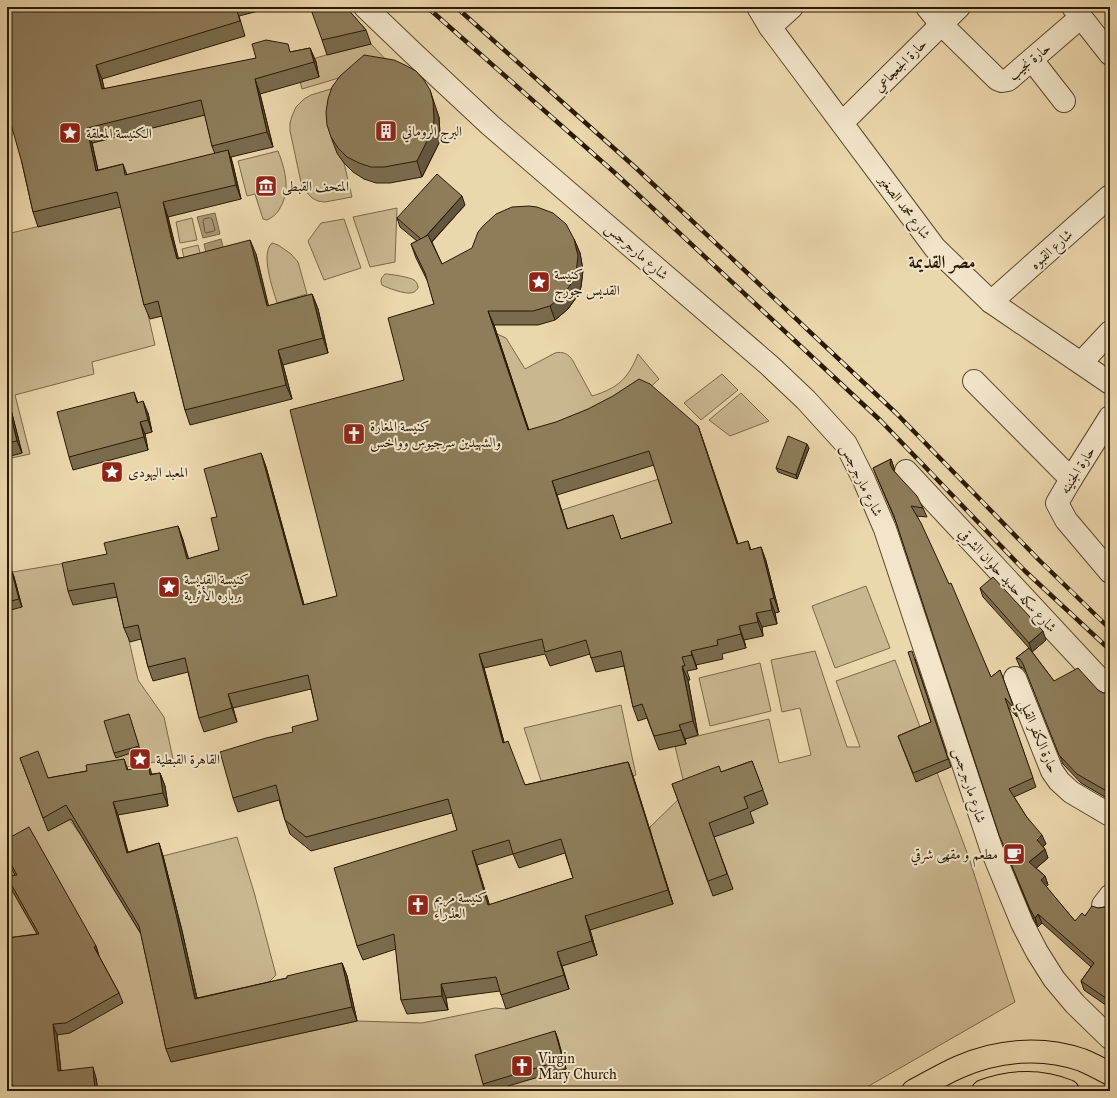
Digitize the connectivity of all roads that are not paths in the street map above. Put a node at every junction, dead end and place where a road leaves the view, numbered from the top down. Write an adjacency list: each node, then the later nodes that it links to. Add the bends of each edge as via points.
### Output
1 (365, 7): 26 (street, شارع مارجرجس, via 490,125 769,365 806,400 846,444 885,529 991,848 1022,923 1054,979)
2 (758, 7): 8 (street, شارع محمد الصغير)
3 (792, 7): 8 (street)
4 (927, 7): 7 (street, حارة نجيب)
5 (959, 7): 7 (street, حارة الجعجاعي)
6 (1077, 12): 9 (street); 10 (street, حارة نجيب)
7 (941, 24): 10 (street, حارة نجيب, via 1002,81 1008,80); 12 (street, حارة الجعجاعي)
8 (770, 27): 12 (street, شارع محمد الصغير)
9 (1110, 54)
10 (1032, 60): 11 (street)
11 (1064, 101)
12 (842, 123): 14 (street, شارع محمد الصغير, via 935,248)
13 (1110, 196): 14 (street, شارع القبوه)
14 (991, 302): 16 (street, شارع محمد الصغير)
15 (1110, 332): 16 (street)
16 (1081, 363): 18 (street, شارع محمد الصغير)
17 (974, 381): 21 (street)
18 (1110, 383)
19 (1110, 417): 21 (street, حارة الجنينه)
20 (906, 471): 24 (street, شارع سكه حديد حلوان الشرقي)
21 (1071, 479): 22 (street, حارة الجنينه, via 1057,503 1066,520)
22 (1110, 572)
23 (1015, 678): 25 (street, حارة الكفر القبلي, via 1052,771 1071,792)
24 (1110, 690)
25 (1110, 815)
26 (1110, 1038)
27 (1110, 1074): 28 (main road, via 1083,1060 1044,1052 1024,1051 1005,1053 959,1067)
28 (913, 1091)
29 (983, 1091): 30 (main road, via 1028,1082)
30 (1068, 1091)

